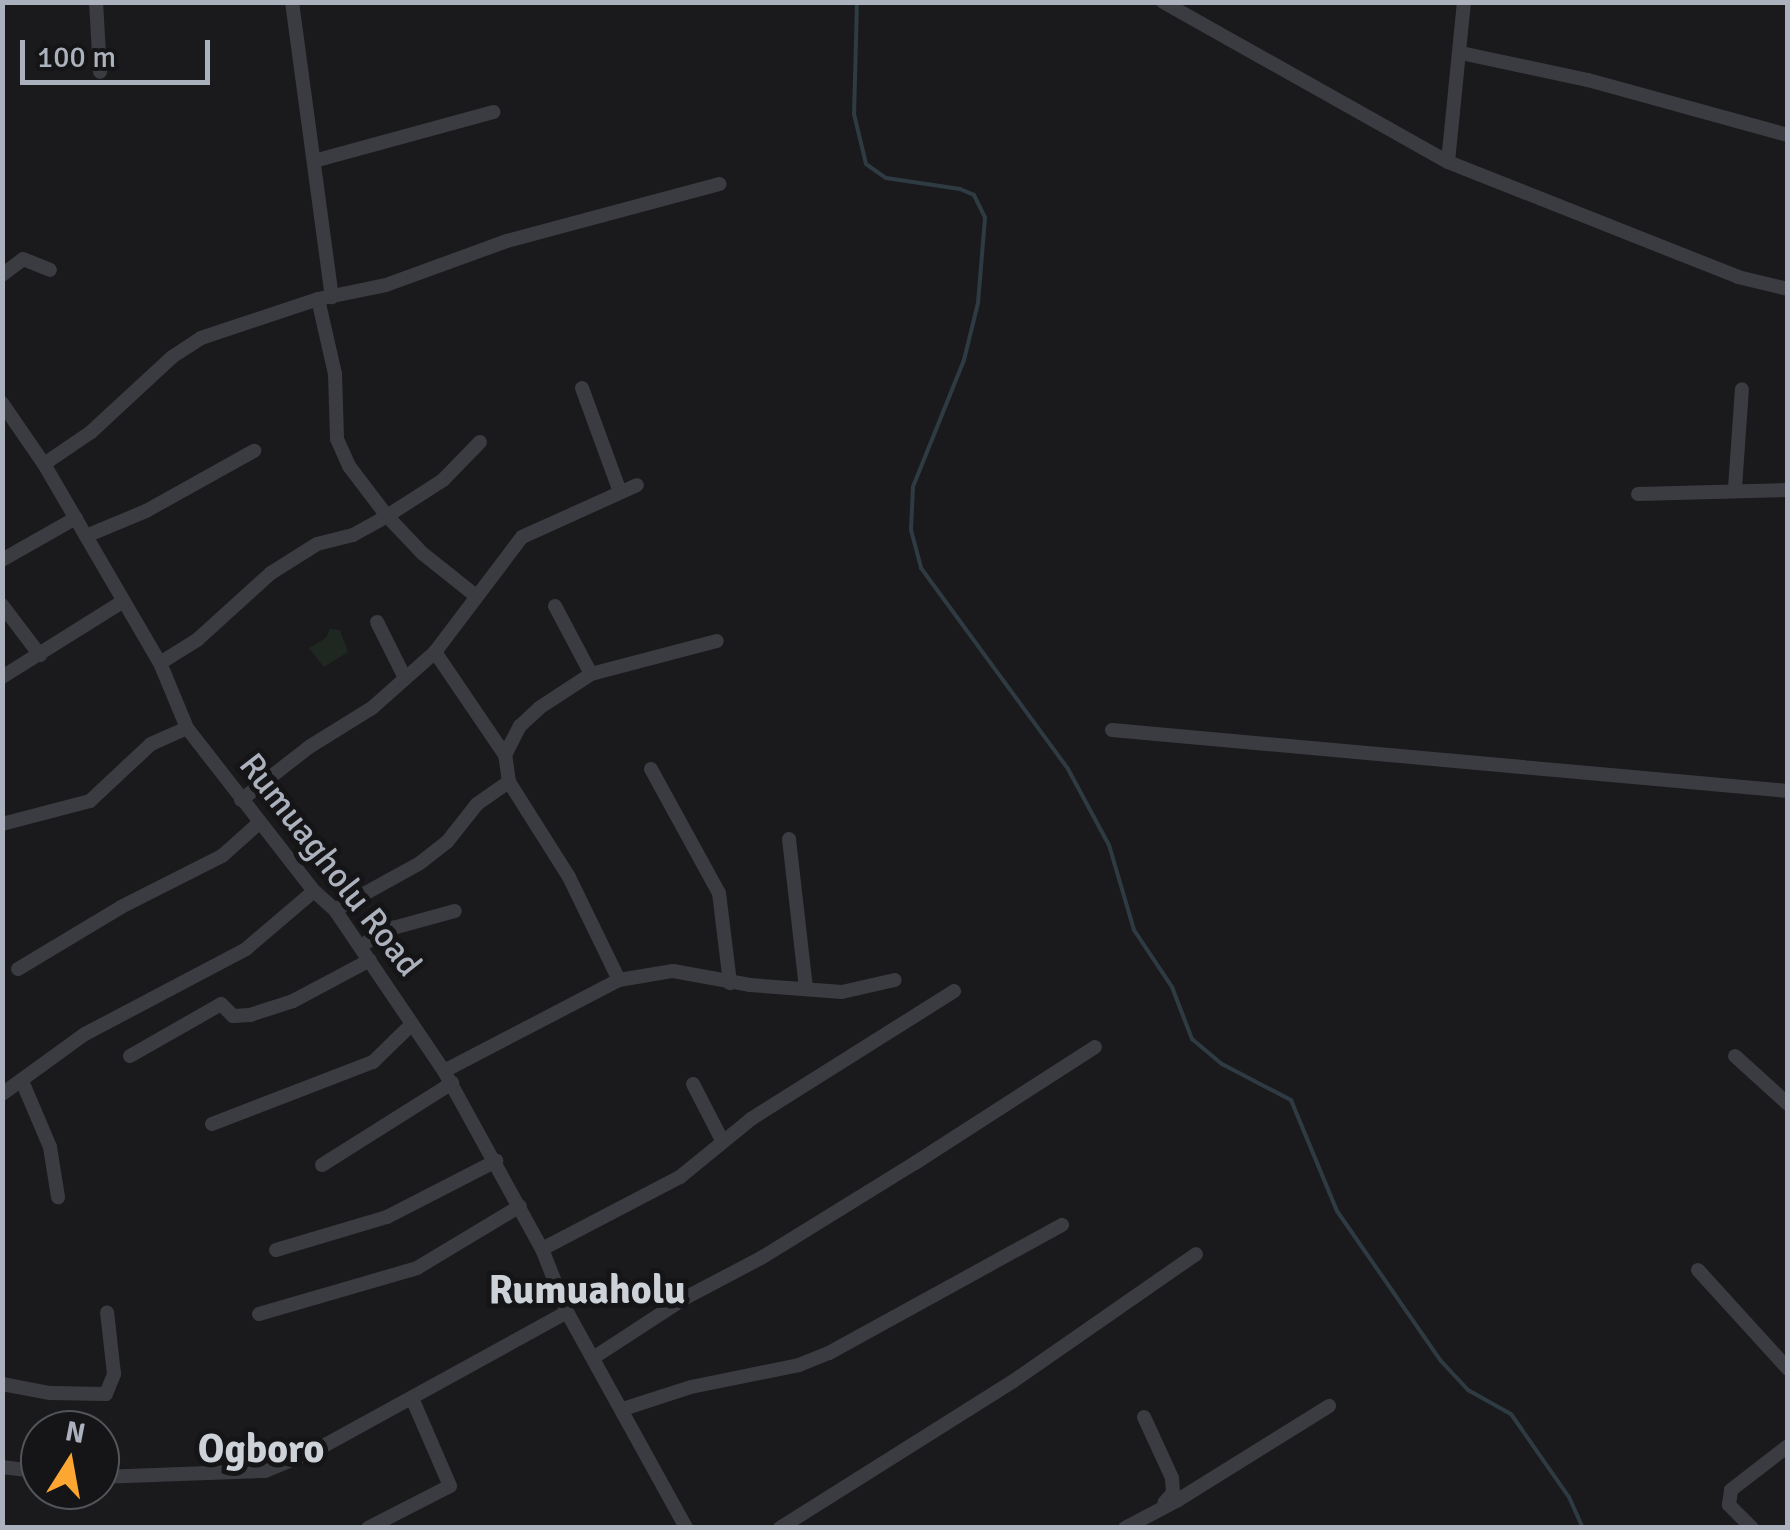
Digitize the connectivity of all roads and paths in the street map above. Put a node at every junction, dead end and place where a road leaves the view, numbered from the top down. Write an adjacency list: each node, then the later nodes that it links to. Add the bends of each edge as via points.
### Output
1 (96, 2): 6 (street)
2 (292, 2): 9 (street)
3 (1163, 2): 10 (street)
4 (1464, 2): 5 (street)
5 (1461, 53): 8 (street); 10 (street)
6 (100, 72)
7 (493, 112): 9 (street)
8 (1788, 134)
9 (314, 162): 15 (street)
10 (1448, 162): 14 (street, via 1738,277)
11 (720, 184): 15 (street)
12 (50, 270): 13 (street, via 23,259)
13 (2, 275)
14 (1788, 290)
15 (325, 298): 21 (street, via 201,338); 27 (street, via 337,438)
16 (582, 388): 25 (street)
17 (1742, 389): 23 (street)
18 (2, 403): 21 (street, Rumuagholu Road)
19 (480, 442): 27 (street, via 443,480)
20 (254, 451): 29 (street)
21 (44, 464): 28 (street, Rumuagholu Road)
22 (638, 484): 25 (street)
23 (1735, 488): 24 (street); 26 (street)
24 (1788, 490)
25 (620, 492): 31 (street, via 522,537)
26 (1638, 494)
27 (386, 516): 31 (street); 39 (street, via 317,544 272,573 197,640)
28 (76, 518): 29 (street, Rumuagholu Road); 30 (street)
29 (86, 536): 32 (street, Rumuagholu Road)
30 (2, 560)
31 (476, 596): 37 (street)
32 (122, 602): 38 (street); 39 (street, Rumuagholu Road)
33 (2, 605): 38 (street)
34 (555, 606): 40 (street)
35 (378, 622): 42 (street)
36 (717, 641): 40 (street)
37 (434, 652): 42 (street); 45 (street)
38 (40, 655): 41 (street)
39 (160, 663): 43 (street, Rumuagholu Road)
40 (591, 674): 45 (street, via 529,717)
41 (2, 678)
42 (405, 678): 49 (street)
43 (187, 728): 49 (street, Rumuagholu Road); 51 (street, via 151,744 90,801)
44 (1112, 730): 48 (street)
45 (505, 755): 47 (street)
46 (651, 769): 61 (street, via 719,892)
47 (509, 782): 54 (street, via 476,804 447,842 420,863); 59 (street, via 568,876)
48 (1788, 791)
49 (241, 800): 50 (street, Rumuagholu Road)
50 (258, 823): 53 (street, Rumuagholu Road); 58 (street, via 222,856)
51 (2, 824)
52 (789, 840): 62 (street)
53 (314, 891): 54 (street, Rumuagholu Road); 69 (street, via 246,949 85,1034)
54 (335, 910): 56 (street, Rumuagholu Road)
55 (455, 911): 56 (street, via 393,928)
56 (360, 946): 57 (street, Rumuagholu Road)
57 (370, 960): 64 (street, Rumuagholu Road); 66 (street, via 250,1015 233,1016 220,1004)
58 (18, 969)
59 (619, 980): 61 (street, via 673,970); 68 (street)
60 (895, 980): 62 (street, via 842,992)
61 (730, 983): 62 (street)
62 (806, 988)
63 (954, 991): 74 (street, via 808,1080)
64 (410, 1025): 68 (street, Rumuagholu Road); 73 (street, via 373,1062)
65 (1095, 1047): 87 (street)
66 (130, 1056)
67 (1735, 1056): 72 (street)
68 (448, 1077): 75 (street, Rumuagholu Road); 76 (street)
69 (22, 1081): 71 (street); 77 (street, via 50,1147)
70 (693, 1084): 74 (street)
71 (2, 1094)
72 (1788, 1104)
73 (212, 1124)
74 (724, 1142): 80 (street, via 680,1177)
75 (496, 1161): 78 (street, Rumuagholu Road); 81 (street, via 386,1217)
76 (322, 1166)
77 (58, 1198)
78 (520, 1206): 80 (street, Rumuagholu Road); 86 (street, via 418,1268)
79 (1062, 1224): 92 (street, via 829,1353)
80 (542, 1248): 85 (street, Rumuagholu Road)
81 (276, 1250)
82 (1196, 1254): 99 (street, via 1012,1382)
83 (1698, 1270): 88 (street)
84 (108, 1312): 89 (street, via 114,1374 106,1394)
85 (568, 1312): 87 (street, Rumuagholu Road); 90 (street)
86 (260, 1314)
87 (594, 1358): 92 (street, Rumuagholu Road)
88 (1788, 1369)
89 (2, 1384)
90 (412, 1398): 95 (street, via 265,1471); 97 (street, via 450,1486)
91 (1329, 1406): 96 (street)
92 (623, 1408): 98 (street, Rumuagholu Road)
93 (1144, 1417): 96 (street, via 1174,1488)
94 (1788, 1446): 101 (street, via 1732,1490 1729,1505)
95 (120, 1476)
96 (1156, 1511): 100 (street)
97 (368, 1528)
98 (686, 1528)
99 (780, 1528)
100 (1125, 1528)
101 (1752, 1528)

